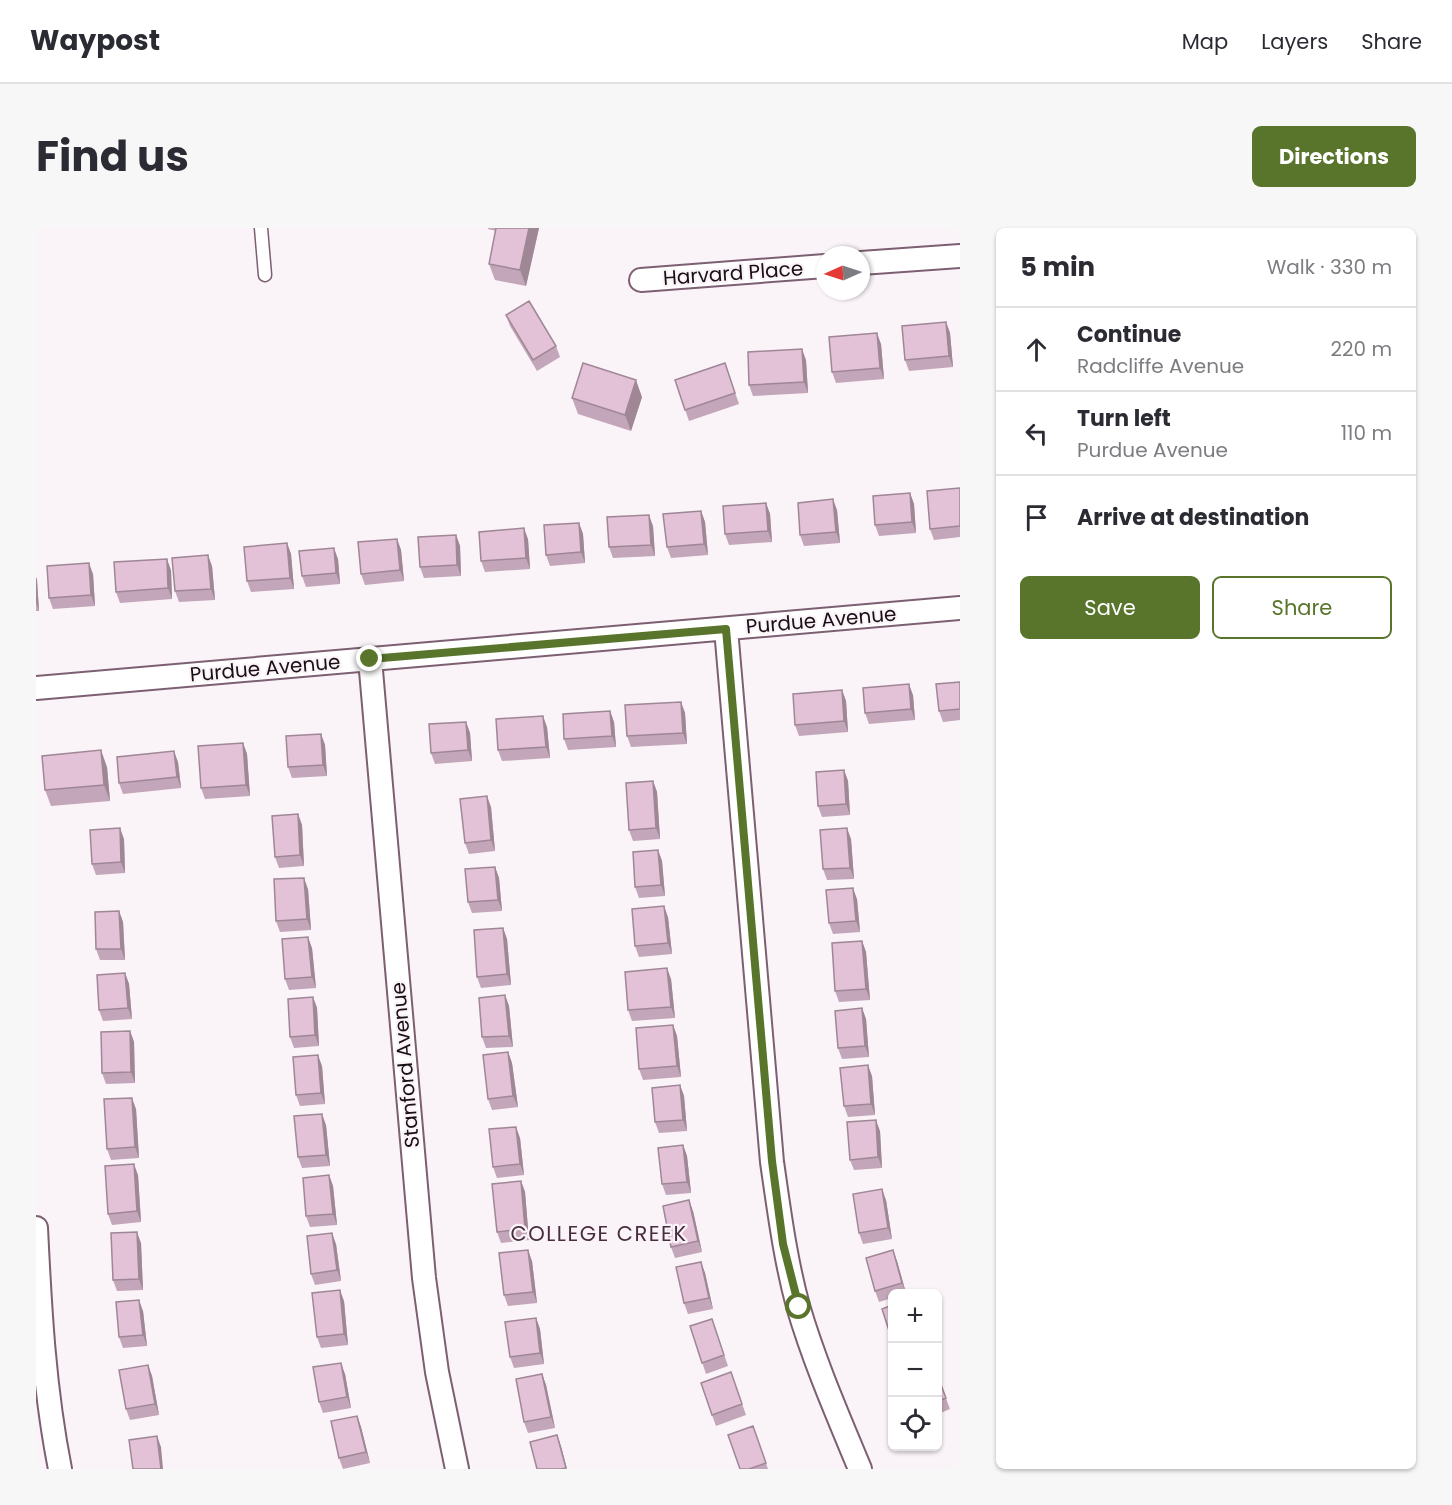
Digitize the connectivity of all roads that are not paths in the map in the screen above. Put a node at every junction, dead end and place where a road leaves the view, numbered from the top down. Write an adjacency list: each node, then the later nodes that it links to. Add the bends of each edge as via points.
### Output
1 (261, 228): 5 (lane)
2 (960, 256): 3 (street)
3 (870, 262)
4 (816, 267): 6 (street, Harvard Place)
5 (265, 275)
6 (641, 280)
7 (960, 608): 8 (street, Purdue Avenue)
8 (726, 629): 9 (street, Purdue Avenue); 14 (street, via 772,1161 783,1244 817,1363)
9 (370, 659): 10 (street, Purdue Avenue); 13 (street, Stanford Avenue, via 424,1278 436,1372)
10 (36, 688)
11 (36, 1228): 12 (street, via 49,1415)
12 (60, 1469)
13 (457, 1469)
14 (860, 1469)

